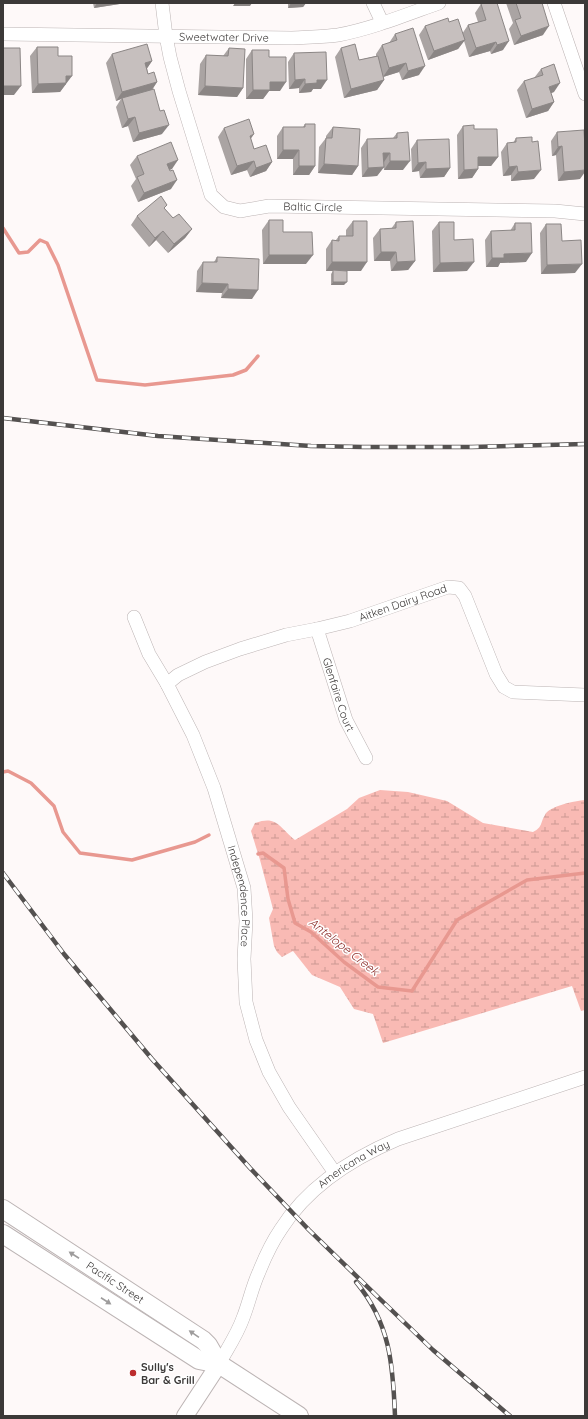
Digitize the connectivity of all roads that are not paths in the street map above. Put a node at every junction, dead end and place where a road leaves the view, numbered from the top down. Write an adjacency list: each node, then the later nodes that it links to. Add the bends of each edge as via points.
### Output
1 (162, 3): 7 (street, Baltic Circle)
2 (373, 3): 5 (street)
3 (439, 3): 5 (street, Sweetwater Drive)
4 (554, 3): 8 (street)
5 (382, 22): 7 (street, Sweetwater Drive, via 338,35 316,37)
6 (3, 34): 7 (street, Sweetwater Drive)
7 (166, 36): 9 (street, Baltic Circle, via 179,91 211,195 224,207 240,210 269,206 555,211)
8 (585, 94)
9 (585, 214)
10 (134, 617): 12 (street, Independence Place, via 149,654)
11 (317, 629): 12 (street, Aitken Dairy Road, via 286,635 205,662); 13 (street, Aitken Dairy Road, via 350,621 448,587 459,588 465,596 496,674 504,687 513,692); 14 (street, Glenfaire Court, via 346,720)
12 (166, 684): 16 (street, Independence Place, via 193,735 214,788 244,888 246,1002 256,1040 269,1072 288,1107)
13 (585, 695)
14 (366, 758)
15 (585, 1078): 16 (street, Americana Way, via 398,1139)
16 (335, 1173): 19 (street, Americana Way, via 301,1204 281,1228 258,1274 238,1331)
17 (3, 1209): 19 (main road, Pacific Street, one-way to 17, via 203,1340)
18 (3, 1234): 19 (main road, Pacific Street, one-way to 19, via 199,1360)
19 (218, 1364): 20 (street); 21 (main road, Pacific Street)
20 (185, 1416)
21 (300, 1416)

